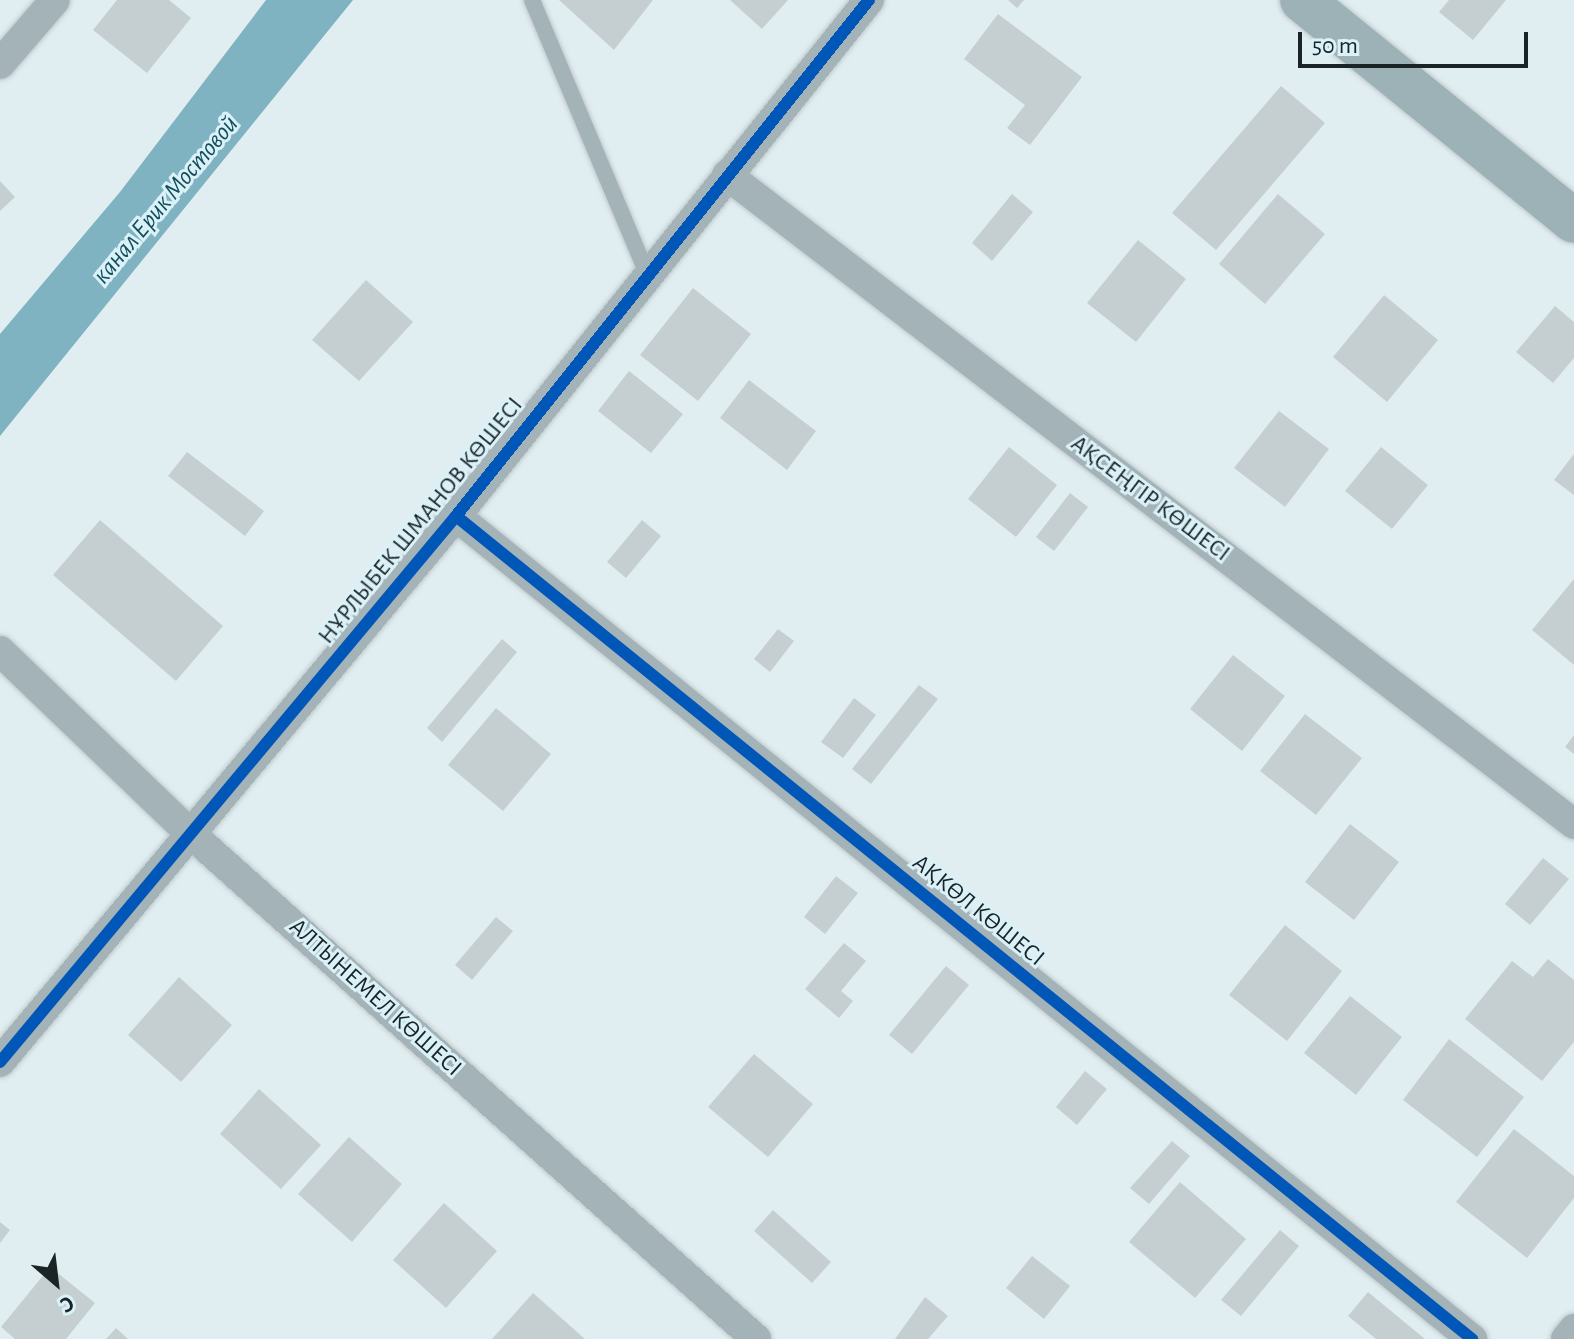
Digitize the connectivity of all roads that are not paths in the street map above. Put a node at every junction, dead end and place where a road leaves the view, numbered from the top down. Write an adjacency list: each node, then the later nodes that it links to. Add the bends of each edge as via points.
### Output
1 (55, 0): 5 (street)
2 (532, 0): 8 (lane)
3 (869, 0): 6 (street, НҰРЛЫБЕК ШМАНОВ КӨШЕСІ)
4 (1302, 0): 7 (main road)
5 (0, 64)
6 (727, 175): 8 (street, НҰРЛЫБЕК ШМАНОВ КӨШЕСІ); 11 (street, АҚСЕҢГІР КӨШЕСІ)
7 (1574, 221)
8 (647, 274): 9 (street, НҰРЛЫБЕК ШМАНОВ КӨШЕСІ)
9 (456, 516): 12 (street, НҰРЛЫБЕК ШМАНОВ КӨШЕСІ); 16 (street, АҚКӨЛ КӨШЕСІ)
10 (0, 651): 12 (street, АЛТЫНЕМЕЛ КӨШЕСІ)
11 (1574, 824)
12 (191, 834): 13 (street, НҰРЛЫБЕК ШМАНОВ КӨШЕСІ); 15 (street, АЛТЫНЕМЕЛ КӨШЕСІ)
13 (0, 1062)
14 (1574, 1329): 17 (street)
15 (756, 1339)
16 (1472, 1339)
17 (1566, 1339)

